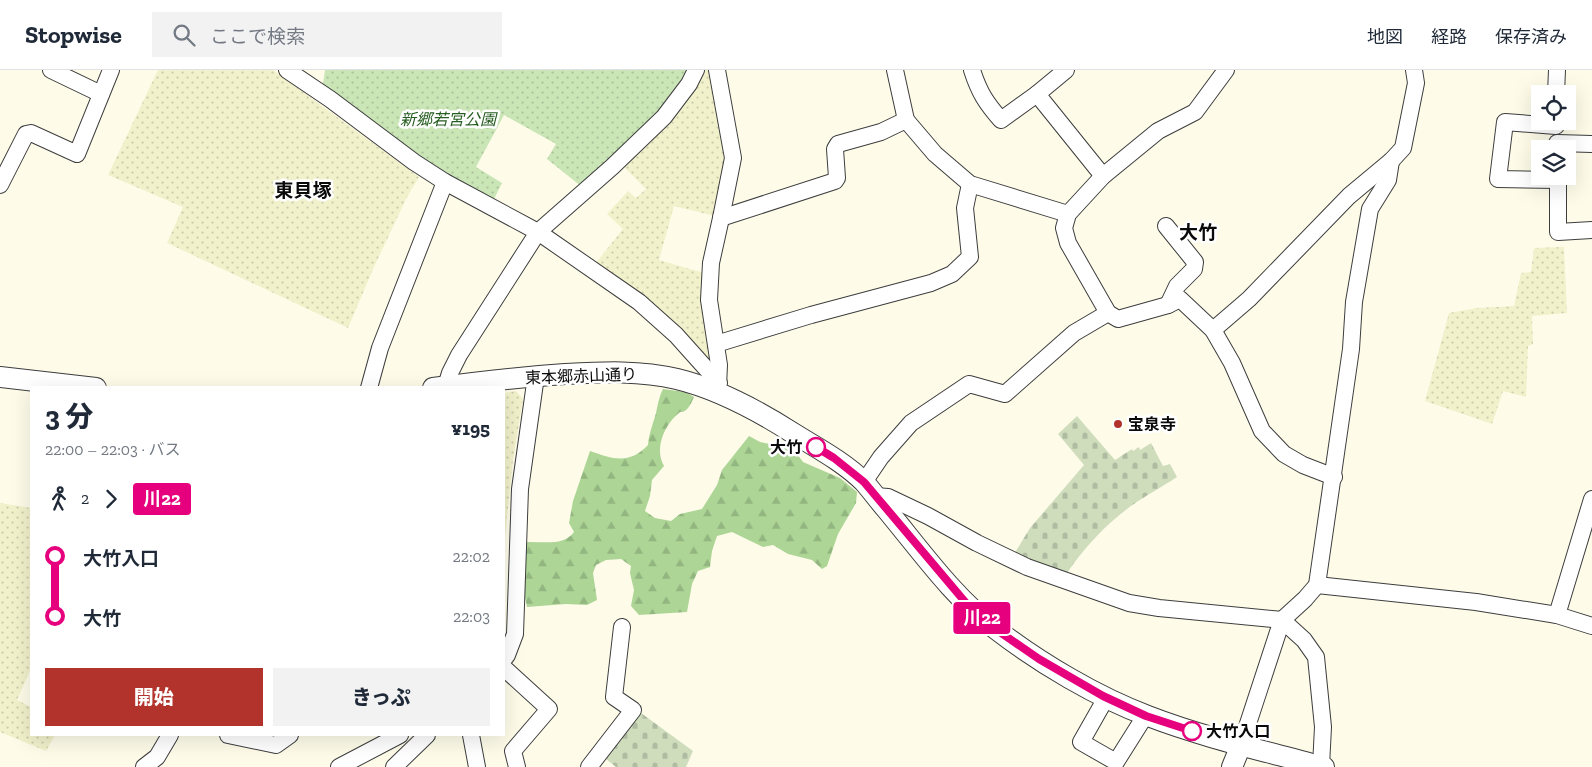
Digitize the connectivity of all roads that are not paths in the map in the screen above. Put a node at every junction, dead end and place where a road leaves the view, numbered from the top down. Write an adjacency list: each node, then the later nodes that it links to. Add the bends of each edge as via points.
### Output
1 (51, 70): 13 (street)
2 (111, 70): 13 (street)
3 (287, 70): 22 (street)
4 (696, 70): 30 (street, via 664,117)
5 (717, 70): 27 (street, via 732,158)
6 (895, 70): 15 (street)
7 (972, 70): 14 (street, via 978,91 1001,120)
8 (1066, 70): 14 (street)
9 (1226, 70): 20 (street, via 1195,112 1158,131)
10 (1414, 70): 19 (street, via 1416,83 1406,138 1403,148)
11 (1557, 70): 12 (street)
12 (1556, 85)
13 (101, 94): 23 (street, via 77,154 31,133 26,134)
14 (1037, 94): 20 (street)
15 (906, 120): 24 (street, via 934,154); 27 (street, via 881,132 838,144 835,149 837,178 834,181)
16 (1531, 123): 21 (street, via 1504,122 1498,179)
17 (1592, 144): 18 (street)
18 (1576, 145)
19 (1391, 162): 33 (street, via 1349,196 1249,299); 42 (street, via 1388,180 1370,209 1354,302 1352,349)
20 (1103, 176): 26 (street)
21 (1531, 178)
22 (445, 182): 30 (street); 38 (street, via 380,348)
23 (0, 184)
24 (970, 184): 26 (street); 34 (street, via 966,208 970,257 952,274 931,283)
25 (1558, 185): 29 (street, via 1558,232)
26 (1068, 214): 32 (street, via 1064,228 1068,243)
27 (721, 218): 34 (street, via 711,263 709,300)
28 (1166, 226): 31 (street, via 1195,262 1194,269 1177,286)
29 (1592, 230)
30 (538, 232): 39 (street); 41 (street, via 639,302 676,335)
31 (1168, 305): 32 (street, via 1118,320); 33 (street, via 1180,299)
32 (1108, 313): 43 (street, via 1074,333 1005,394 969,384 911,423 881,457)
33 (1213, 330): 42 (street, via 1232,363 1262,431 1284,454)
34 (716, 344): 41 (street)
35 (536, 376): 40 (street, 東本郷赤山通り); 41 (street, 東本郷赤山通り, via 638,373); 50 (street, via 520,489 516,634)
36 (0, 378): 37 (street)
37 (77, 386)
38 (369, 386)
39 (440, 386)
40 (448, 386)
41 (718, 388): 43 (street, 東本郷赤山通り, via 834,458)
42 (1334, 477): 45 (street)
43 (869, 489): 47 (street, via 1027,567 1129,603); 52 (street, 東本郷赤山通り, via 980,616 1039,659)
44 (1592, 499): 46 (street)
45 (1317, 584): 46 (street, via 1476,602); 47 (street)
46 (1557, 615): 48 (street)
47 (1282, 620): 60 (street); 61 (street, via 1304,640 1316,657)
48 (1592, 626)
49 (622, 627): 67 (street, via 614,697 633,710)
50 (505, 657)
51 (505, 669): 66 (street, via 549,709 513,751)
52 (1106, 698): 53 (street, 東本郷赤山通り); 53 (street, via 1080,742 1116,762)
53 (1146, 716): 60 (street, 東本郷赤山通り)
54 (169, 736): 62 (street, via 157,757)
55 (233, 736): 56 (street, via 276,745)
56 (289, 736)
57 (398, 736): 63 (street)
58 (426, 736): 64 (street)
59 (471, 736): 65 (street)
60 (1241, 745): 61 (street, 東本郷赤山通り); 68 (street)
61 (1323, 766)
62 (144, 767)
63 (339, 767)
64 (394, 767)
65 (477, 767)
66 (517, 767)
67 (589, 767)
68 (1232, 767)

